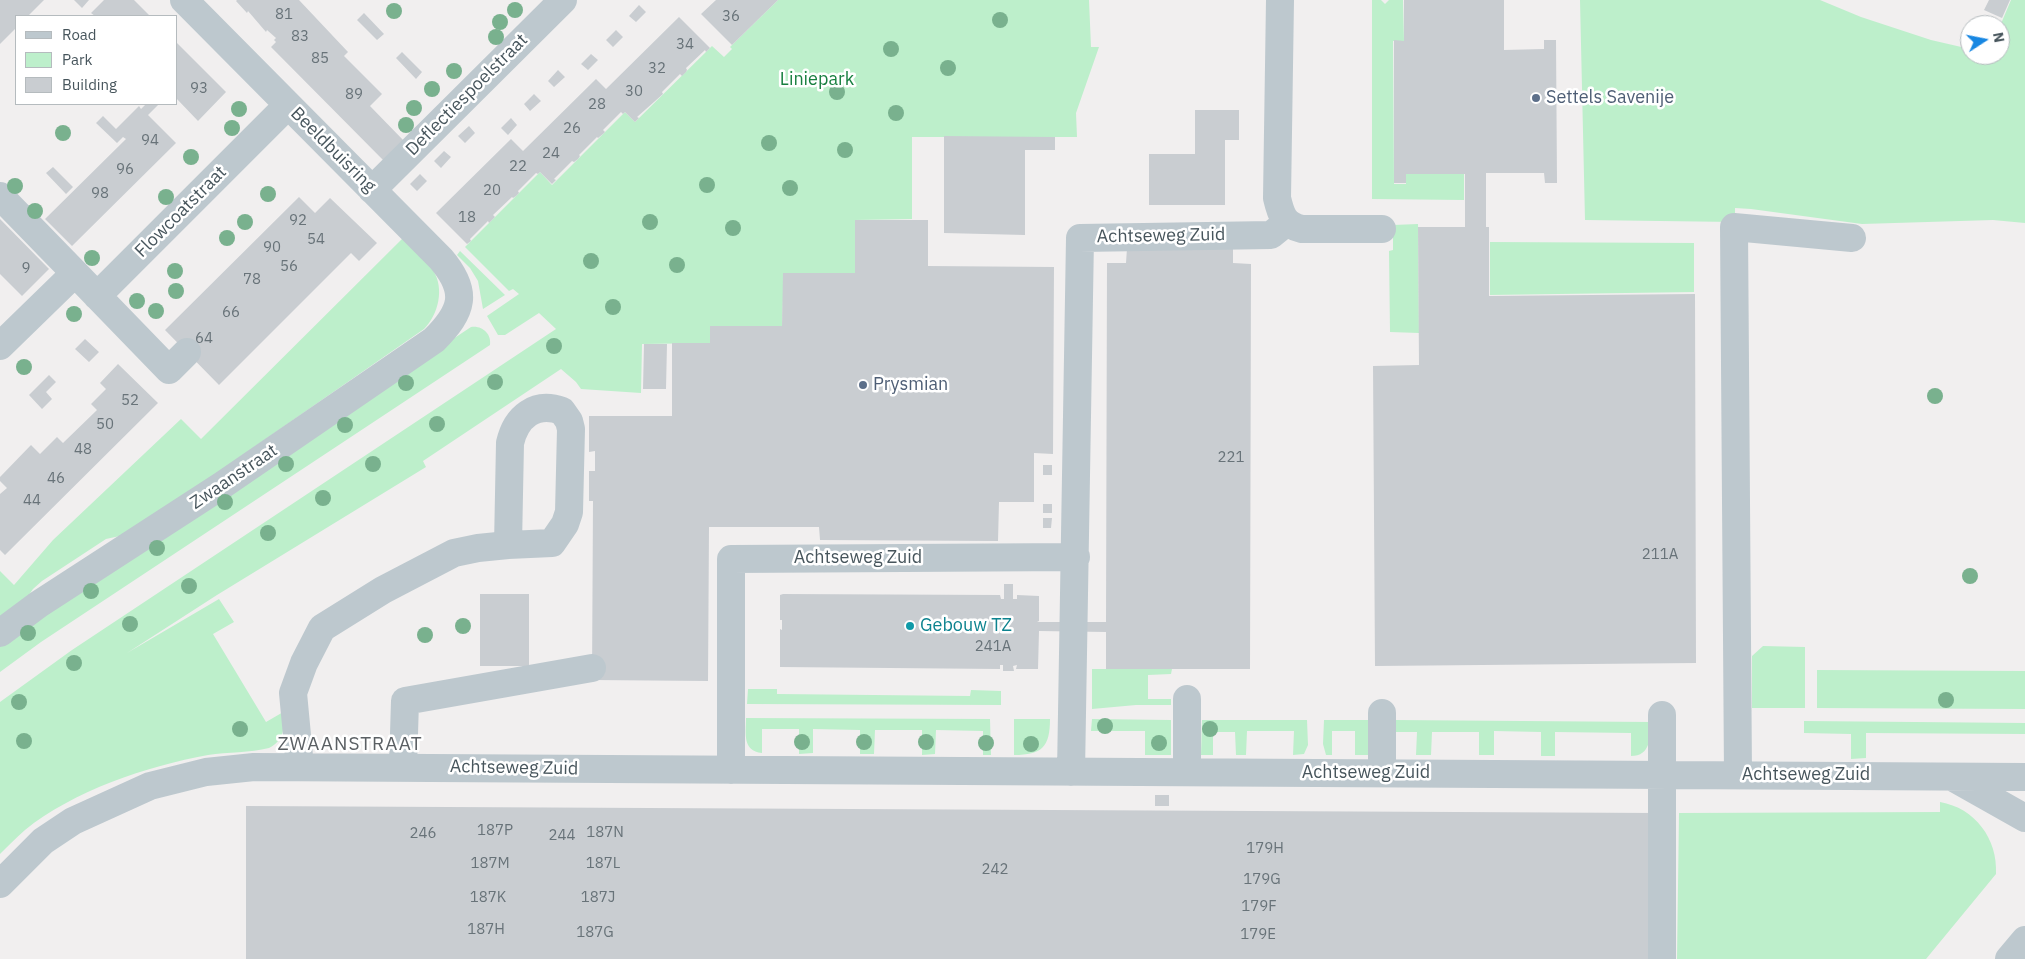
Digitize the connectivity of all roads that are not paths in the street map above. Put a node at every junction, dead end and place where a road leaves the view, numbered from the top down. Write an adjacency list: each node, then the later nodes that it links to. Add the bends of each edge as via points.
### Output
1 (184, 0): 4 (street, Beeldbuisring)
2 (563, 0): 5 (street, Deflectiespoelstraat)
3 (1280, 0): 7 (street, via 1277,198)
4 (288, 105): 5 (street, Beeldbuisring); 11 (street, Flowcoatstraat)
5 (372, 190): 12 (street, Beeldbuisring, via 451,271 459,291)
6 (0, 196): 10 (street)
7 (1286, 222): 8 (street, via 1302,229); 16 (street, Achtseweg Zuid, via 1270,234 1080,238)
8 (1382, 229)
9 (1852, 238): 29 (street, via 1734,227)
10 (75, 273): 11 (street); 13 (street)
11 (97, 296): 14 (street, via 169,370)
12 (458, 310): 17 (street, Zwaanstraat, via 434,340)
13 (0, 346)
14 (187, 352)
15 (508, 545): 15 (street, via 552,543 565,524 569,512 571,430 566,415 557,409 531,412 520,420 514,430 510,443); 22 (street, via 454,553 383,590 322,628 293,693)
16 (1076, 557): 24 (street, Achtseweg Zuid, via 731,559); 25 (street, Achtseweg Zuid)
17 (0, 633)
18 (592, 668): 23 (street, via 405,701)
19 (1187, 699): 26 (street)
20 (1382, 713): 27 (street)
21 (1662, 714): 28 (street)
22 (300, 767): 23 (street, Achtseweg Zuid); 33 (street, Achtseweg Zuid, via 230,768 150,786 74,821 44,841)
23 (403, 767): 24 (street, Achtseweg Zuid)
24 (731, 770): 25 (street, Achtseweg Zuid)
25 (1071, 772): 26 (street, Achtseweg Zuid)
26 (1187, 772): 27 (street, Achtseweg Zuid)
27 (1382, 773): 28 (street, Achtseweg Zuid)
28 (1661, 775): 29 (street, Achtseweg Zuid); 35 (street)
29 (1738, 775): 30 (street, Achtseweg Zuid)
30 (1951, 776): 31 (street, Achtseweg Zuid); 32 (street, Achtseweg Zuid)
31 (2025, 778)
32 (2025, 818)
33 (0, 884)
34 (2025, 940): 36 (street)
35 (1662, 959)
36 (2009, 959)

